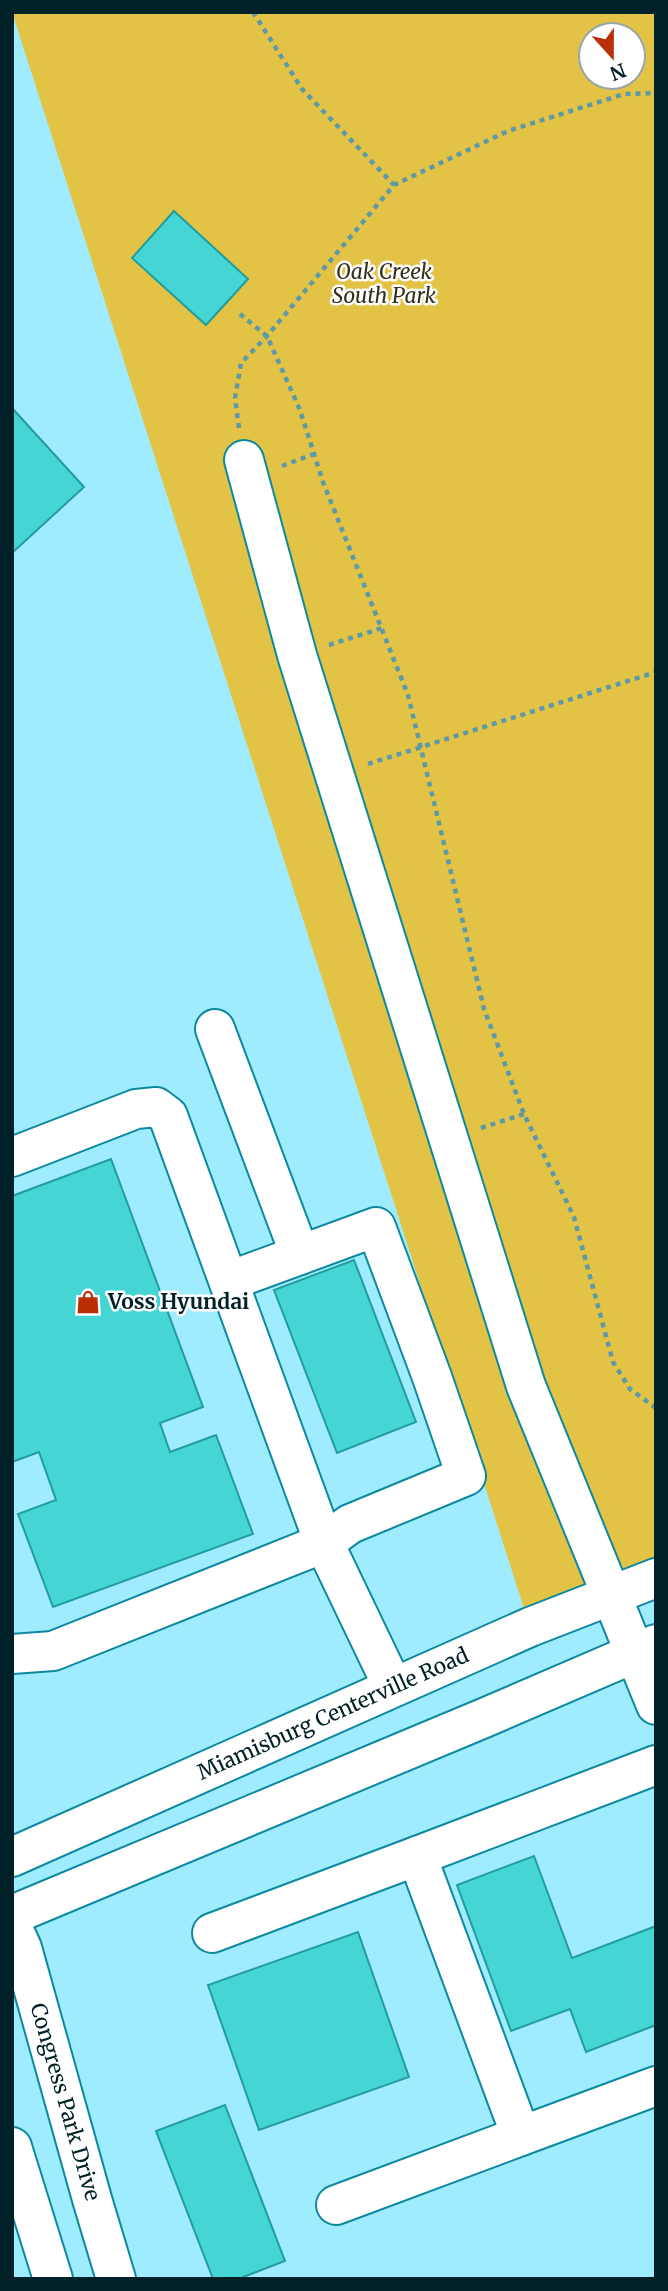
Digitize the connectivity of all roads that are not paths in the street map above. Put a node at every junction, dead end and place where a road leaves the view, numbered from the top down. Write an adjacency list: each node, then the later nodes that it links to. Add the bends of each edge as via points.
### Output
1 (244, 460): 8 (main road, via 297,655 526,1386)
2 (215, 1029): 4 (main road)
3 (12, 1157): 5 (main road, via 136,1109 156,1107 168,1116)
4 (300, 1255): 5 (main road); 6 (main road, via 376,1227 466,1476 350,1524)
5 (229, 1281): 6 (main road)
6 (324, 1543): 10 (main road, via 53,1651); 11 (main road)
7 (656, 1578): 8 (main road, Miamisburg Centerville Road)
8 (610, 1597): 9 (main road); 11 (main road, Miamisburg Centerville Road)
9 (645, 1648): 12 (main road); 16 (main road)
10 (12, 1654)
11 (393, 1687): 15 (main road, Miamisburg Centerville Road)
12 (656, 1704)
13 (656, 1765): 14 (main road)
14 (418, 1856): 18 (main road); 20 (main road)
15 (12, 1857)
16 (12, 1915)
17 (12, 1926): 24 (main road, Congress Park Drive)
18 (212, 1933)
19 (656, 2086): 20 (main road)
20 (521, 2136): 22 (main road)
21 (12, 2147): 23 (main road)
22 (335, 2205)
23 (54, 2279)
24 (116, 2279)

